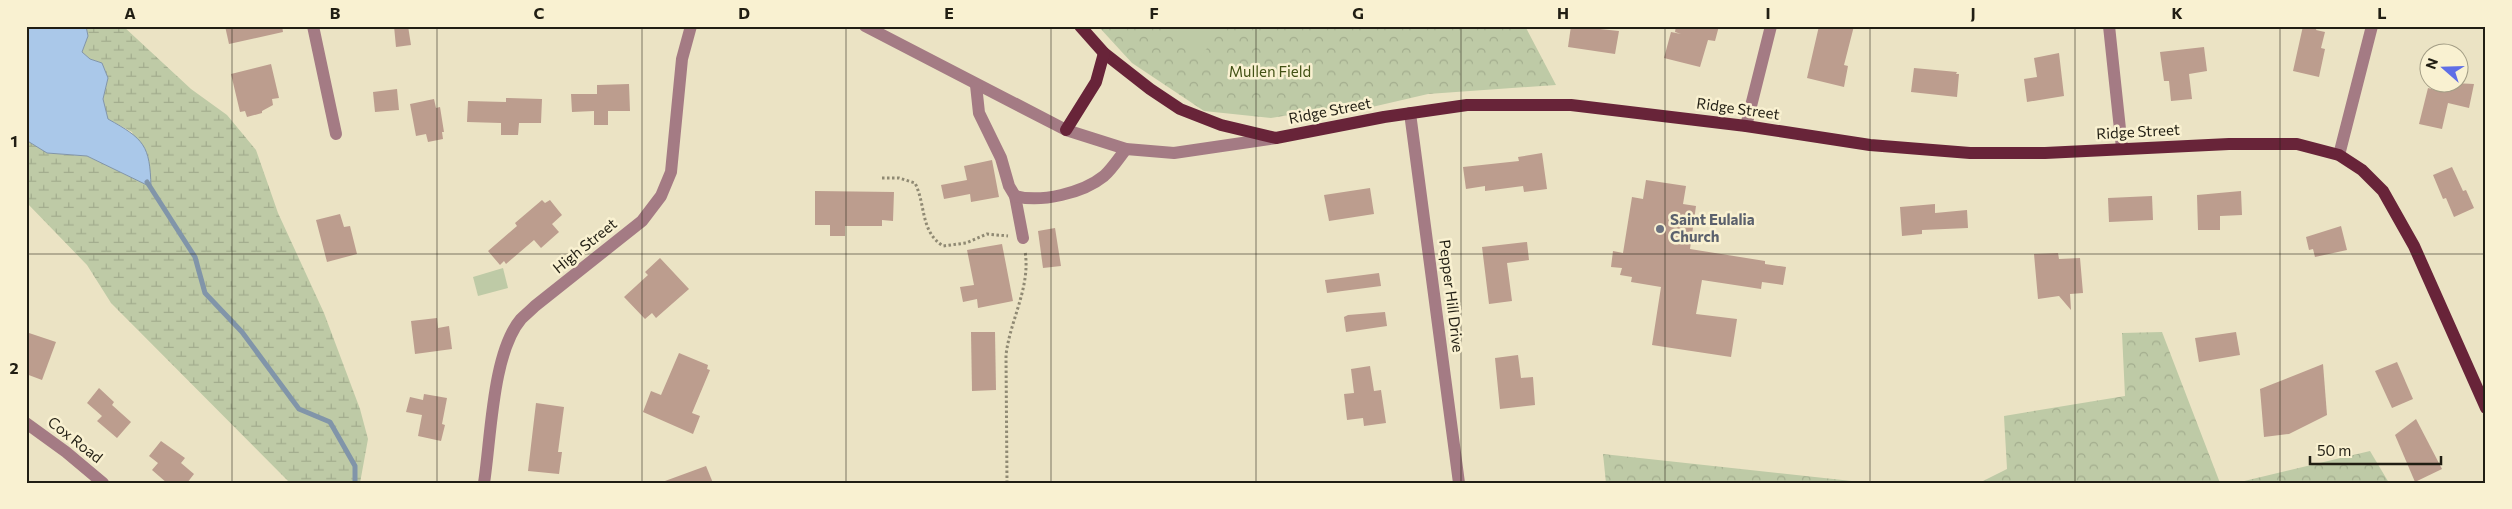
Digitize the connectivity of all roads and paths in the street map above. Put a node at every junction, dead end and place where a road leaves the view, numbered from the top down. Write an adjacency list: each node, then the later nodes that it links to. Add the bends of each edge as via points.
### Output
1 (313, 26): 13 (street)
2 (691, 26): 24 (street, High Street, via 682,60 668,182 648,215 535,306 513,331 498,376)
3 (865, 26): 9 (street, Ridge Street)
4 (1080, 26): 8 (main road)
5 (1771, 26): 11 (street)
6 (2109, 26): 15 (street)
7 (2372, 26): 17 (street)
8 (1104, 53): 12 (main road, via 1093,88); 14 (main road, via 1180,109 1221,125)
9 (976, 85): 12 (street, Ridge Street); 19 (street, via 982,122 1001,158)
10 (1410, 113): 11 (main road, Ridge Street, via 1467,105 1571,105); 14 (main road, Ridge Street); 26 (street, Pepper Hill Drive)
11 (1746, 126): 15 (main road, Ridge Street, via 1870,145 1970,153)
12 (1066, 130): 16 (street, Ridge Street)
13 (336, 134)
14 (1276, 138): 16 (street, Ridge Street, via 1174,153)
15 (2122, 148): 17 (main road, Ridge Street, via 2297,144)
16 (1126, 149): 19 (street, via 1106,175 1095,183 1047,199)
17 (2339, 155): 21 (main road, Ridge Street, via 2362,170 2383,191 2414,246)
18 (882, 178): 20 (path, via 899,178 915,183 927,229 942,246 987,234)
19 (1015, 196): 20 (street)
20 (1023, 238): 25 (path, via 1026,280 1008,337 1006,355)
21 (2486, 408)
22 (26, 423): 23 (street, Cox Road)
23 (103, 483)
24 (484, 483)
25 (1007, 483)
26 (1459, 483)

